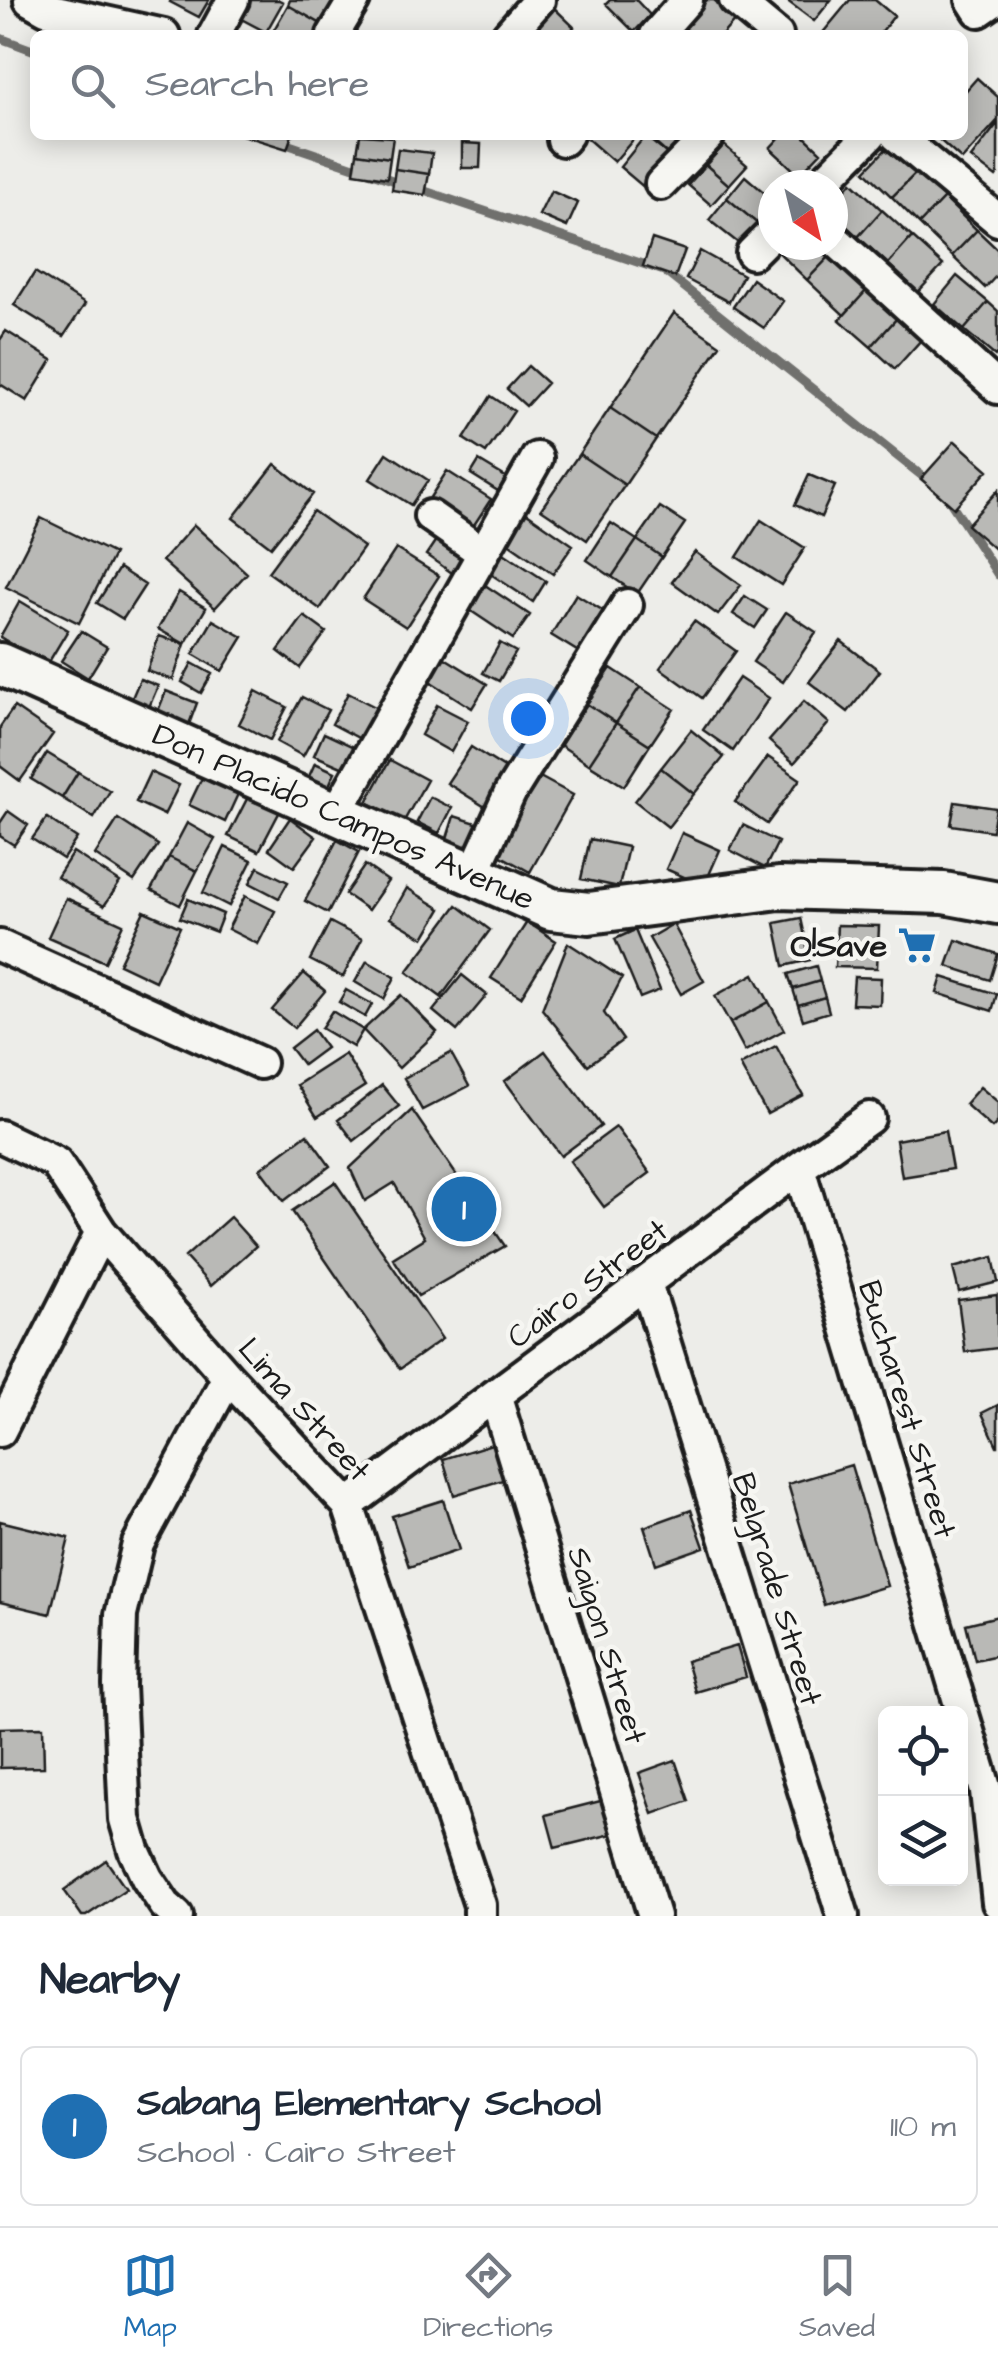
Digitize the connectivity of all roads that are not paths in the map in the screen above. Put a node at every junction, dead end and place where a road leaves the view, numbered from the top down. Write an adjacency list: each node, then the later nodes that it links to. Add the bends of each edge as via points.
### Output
1 (30, 0): 9 (street, via 46,8)
2 (233, 0): 11 (street)
3 (354, 0): 12 (street)
4 (539, 0): 13 (street)
5 (687, 0): 14 (street)
6 (735, 0): 15 (street)
7 (972, 0): 8 (street, via 979,10)
8 (995, 0)
9 (110, 11): 10 (street)
10 (153, 30)
11 (217, 30)
12 (336, 30)
13 (512, 30)
14 (660, 30)
15 (771, 30)
16 (704, 140): 20 (street)
17 (865, 140): 19 (street)
18 (902, 140): 21 (street)
19 (835, 170)
20 (661, 184)
21 (998, 220)
22 (848, 252): 23 (street)
23 (998, 388)
24 (537, 458): 26 (street)
25 (430, 516): 26 (street)
26 (483, 553): 29 (street)
27 (626, 605): 30 (street, via 510,793)
28 (0, 664): 29 (main road, Don Placido Campos Avenue)
29 (337, 812): 30 (main road, Don Placido Campos Avenue)
30 (474, 874): 31 (main road, Don Placido Campos Avenue, via 551,909 589,913 779,888 944,893)
31 (998, 903)
32 (0, 946): 33 (street)
33 (260, 1063)
34 (870, 1118): 36 (street, Cairo Street)
35 (0, 1136): 37 (street, Lima Street, via 56,1163)
36 (799, 1168): 38 (street, Cairo Street); 43 (street, Bucharest Street, via 986,1791)
37 (101, 1232): 39 (street, Lima Street); 41 (street)
38 (646, 1282): 40 (street, Cairo Street); 47 (street, Belgrade Street)
39 (228, 1377): 42 (street, Lima Street); 44 (street, via 138,1544 121,1615 126,1819 147,1878)
40 (495, 1396): 42 (street, Cairo Street); 46 (street, Saigon Street)
41 (0, 1431)
42 (348, 1505): 45 (street, Lima Street)
43 (998, 1903)
44 (177, 1916)
45 (480, 1916)
46 (654, 1916)
47 (843, 1916)

